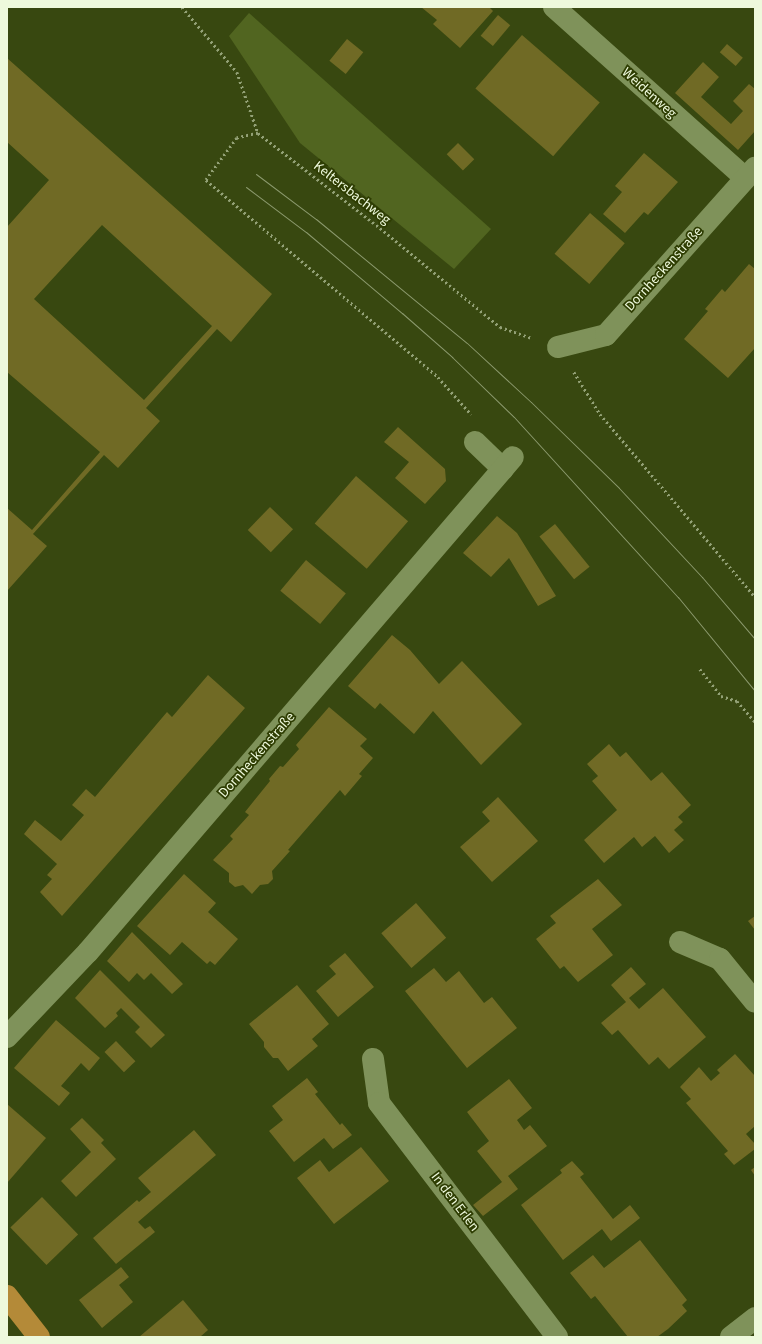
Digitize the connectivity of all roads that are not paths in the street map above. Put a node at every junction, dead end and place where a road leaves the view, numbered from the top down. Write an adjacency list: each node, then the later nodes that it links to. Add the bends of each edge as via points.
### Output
1 (554, 7): 2 (street, Weidenweg)
2 (750, 173): 3 (street, Dornheckenstraße, via 606,335)
3 (558, 347)
4 (475, 442): 7 (street, Dornheckenstraße, via 508,463 88,952)
5 (680, 942): 6 (street, via 720,959)
6 (755, 1002)
7 (7, 1037)
8 (373, 1058): 12 (street, In den Erlen, via 380,1103)
9 (7, 1296): 11 (main road)
10 (755, 1318): 13 (street)
11 (39, 1337)
12 (557, 1337)
13 (731, 1337)

